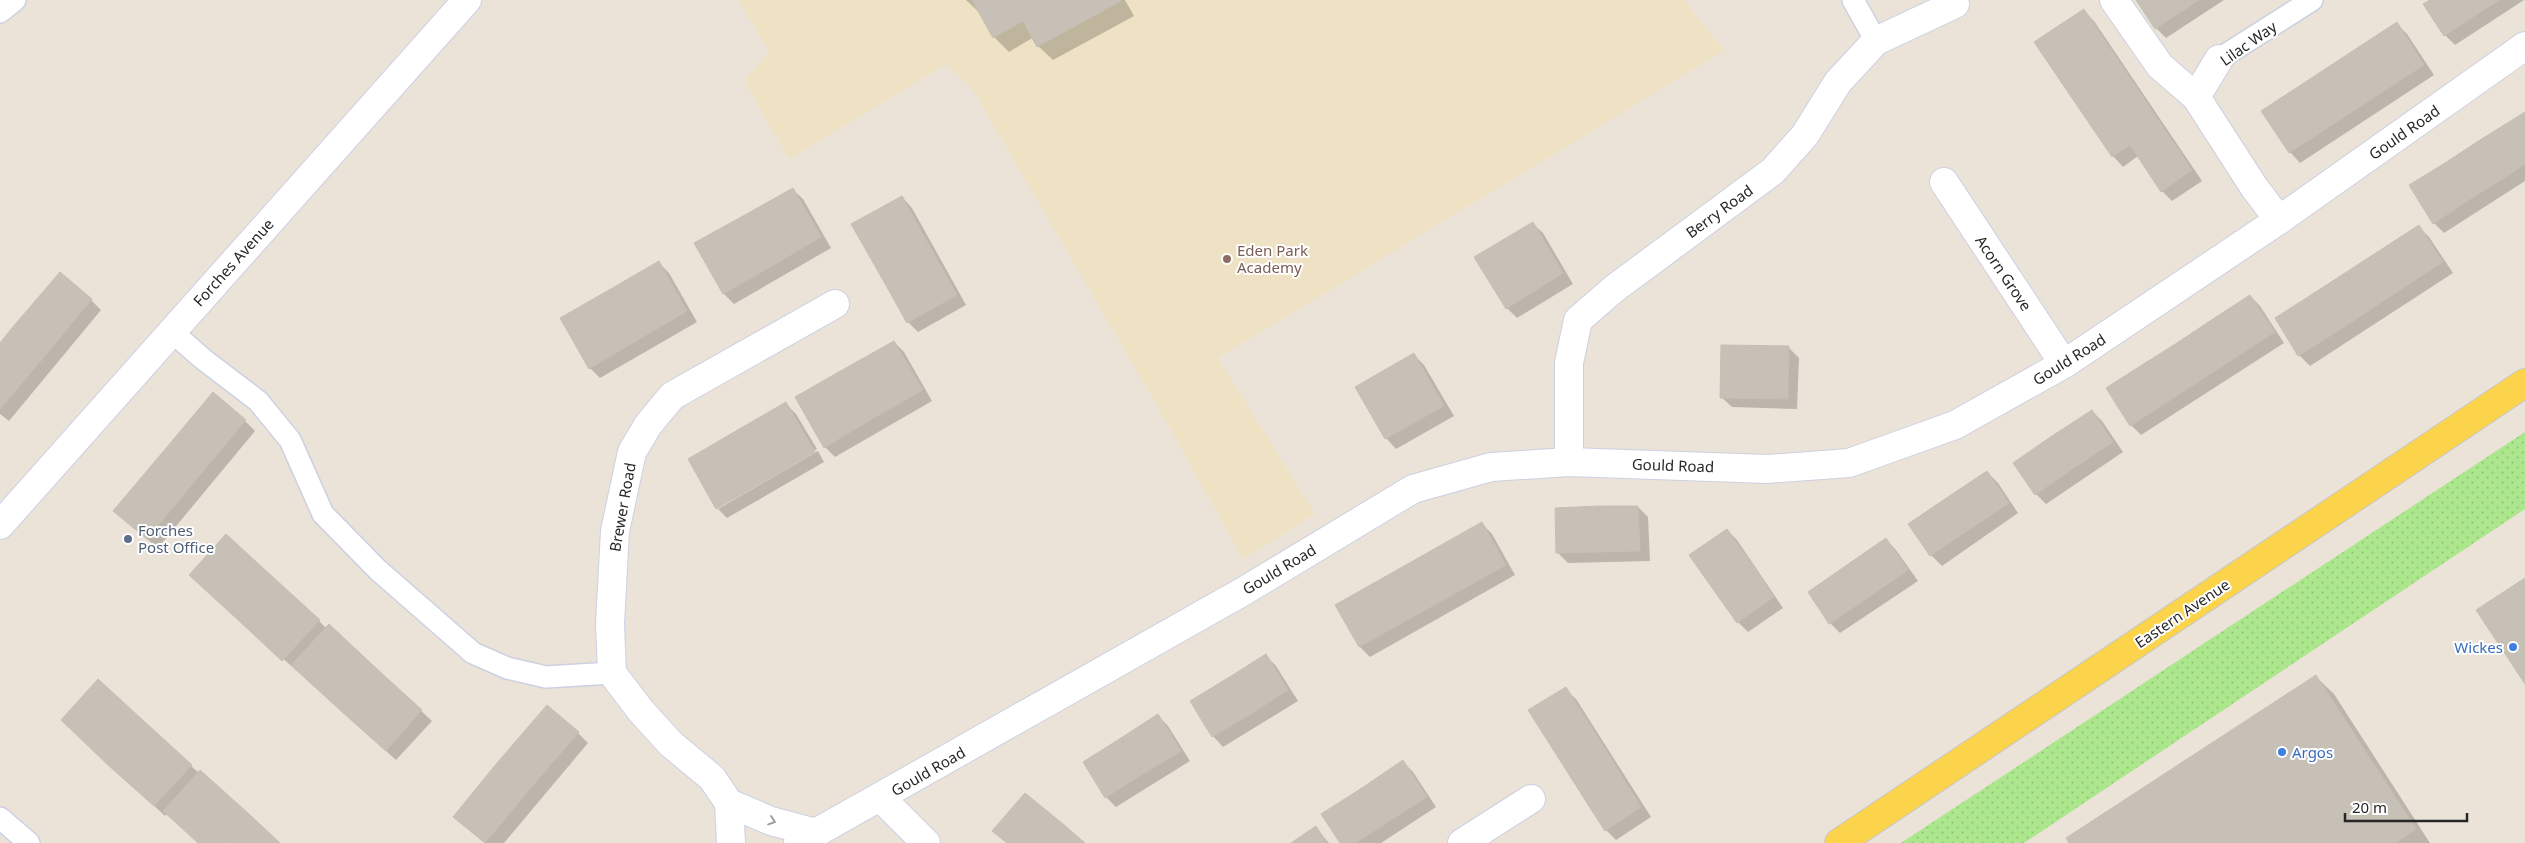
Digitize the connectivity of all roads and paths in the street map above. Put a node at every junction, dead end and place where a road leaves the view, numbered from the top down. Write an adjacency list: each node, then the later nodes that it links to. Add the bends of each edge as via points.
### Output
1 (15, 0): 7 (lane)
2 (467, 0): 15 (street, Forches Avenue)
3 (1853, 0): 8 (lane)
4 (2114, 0): 11 (street, via 2160,66)
5 (2312, 0): 10 (lane, Lilac Way)
6 (1954, 4): 8 (street, Berry Road)
7 (0, 12)
8 (1876, 41): 18 (street, Berry Road, via 1838,82 1805,136 1773,171 1578,320 1569,363)
9 (2525, 46): 13 (street, Gould Road)
10 (2219, 59): 11 (street, Lilac Way)
11 (2196, 97): 13 (street)
12 (1944, 182): 16 (street, Acorn Grove)
13 (2279, 220): 16 (street, Gould Road)
14 (835, 304): 20 (street, Brewer Road, via 672,396 648,425 632,452 615,531 610,624)
15 (171, 331): 19 (street, Forches Avenue); 20 (lane, via 258,401 290,440 323,514 378,570 473,652 507,668 546,677)
16 (2064, 364): 18 (street, Gould Road, via 1955,425 1849,463 1766,468)
17 (2525, 383): 30 (main road, Eastern Avenue)
18 (1569, 462): 21 (street, Gould Road, via 1491,467 1412,489 1244,591)
19 (0, 525)
20 (612, 673): 23 (street, via 671,744 712,778)
21 (881, 798): 25 (street, Gould Road); 28 (street)
22 (1531, 799): 29 (street)
23 (729, 803): 25 (street, one-way to 25); 27 (street)
24 (0, 818): 26 (lane)
25 (807, 838)
26 (29, 843)
27 (731, 843)
28 (926, 843)
29 (1462, 843)
30 (1839, 843)

